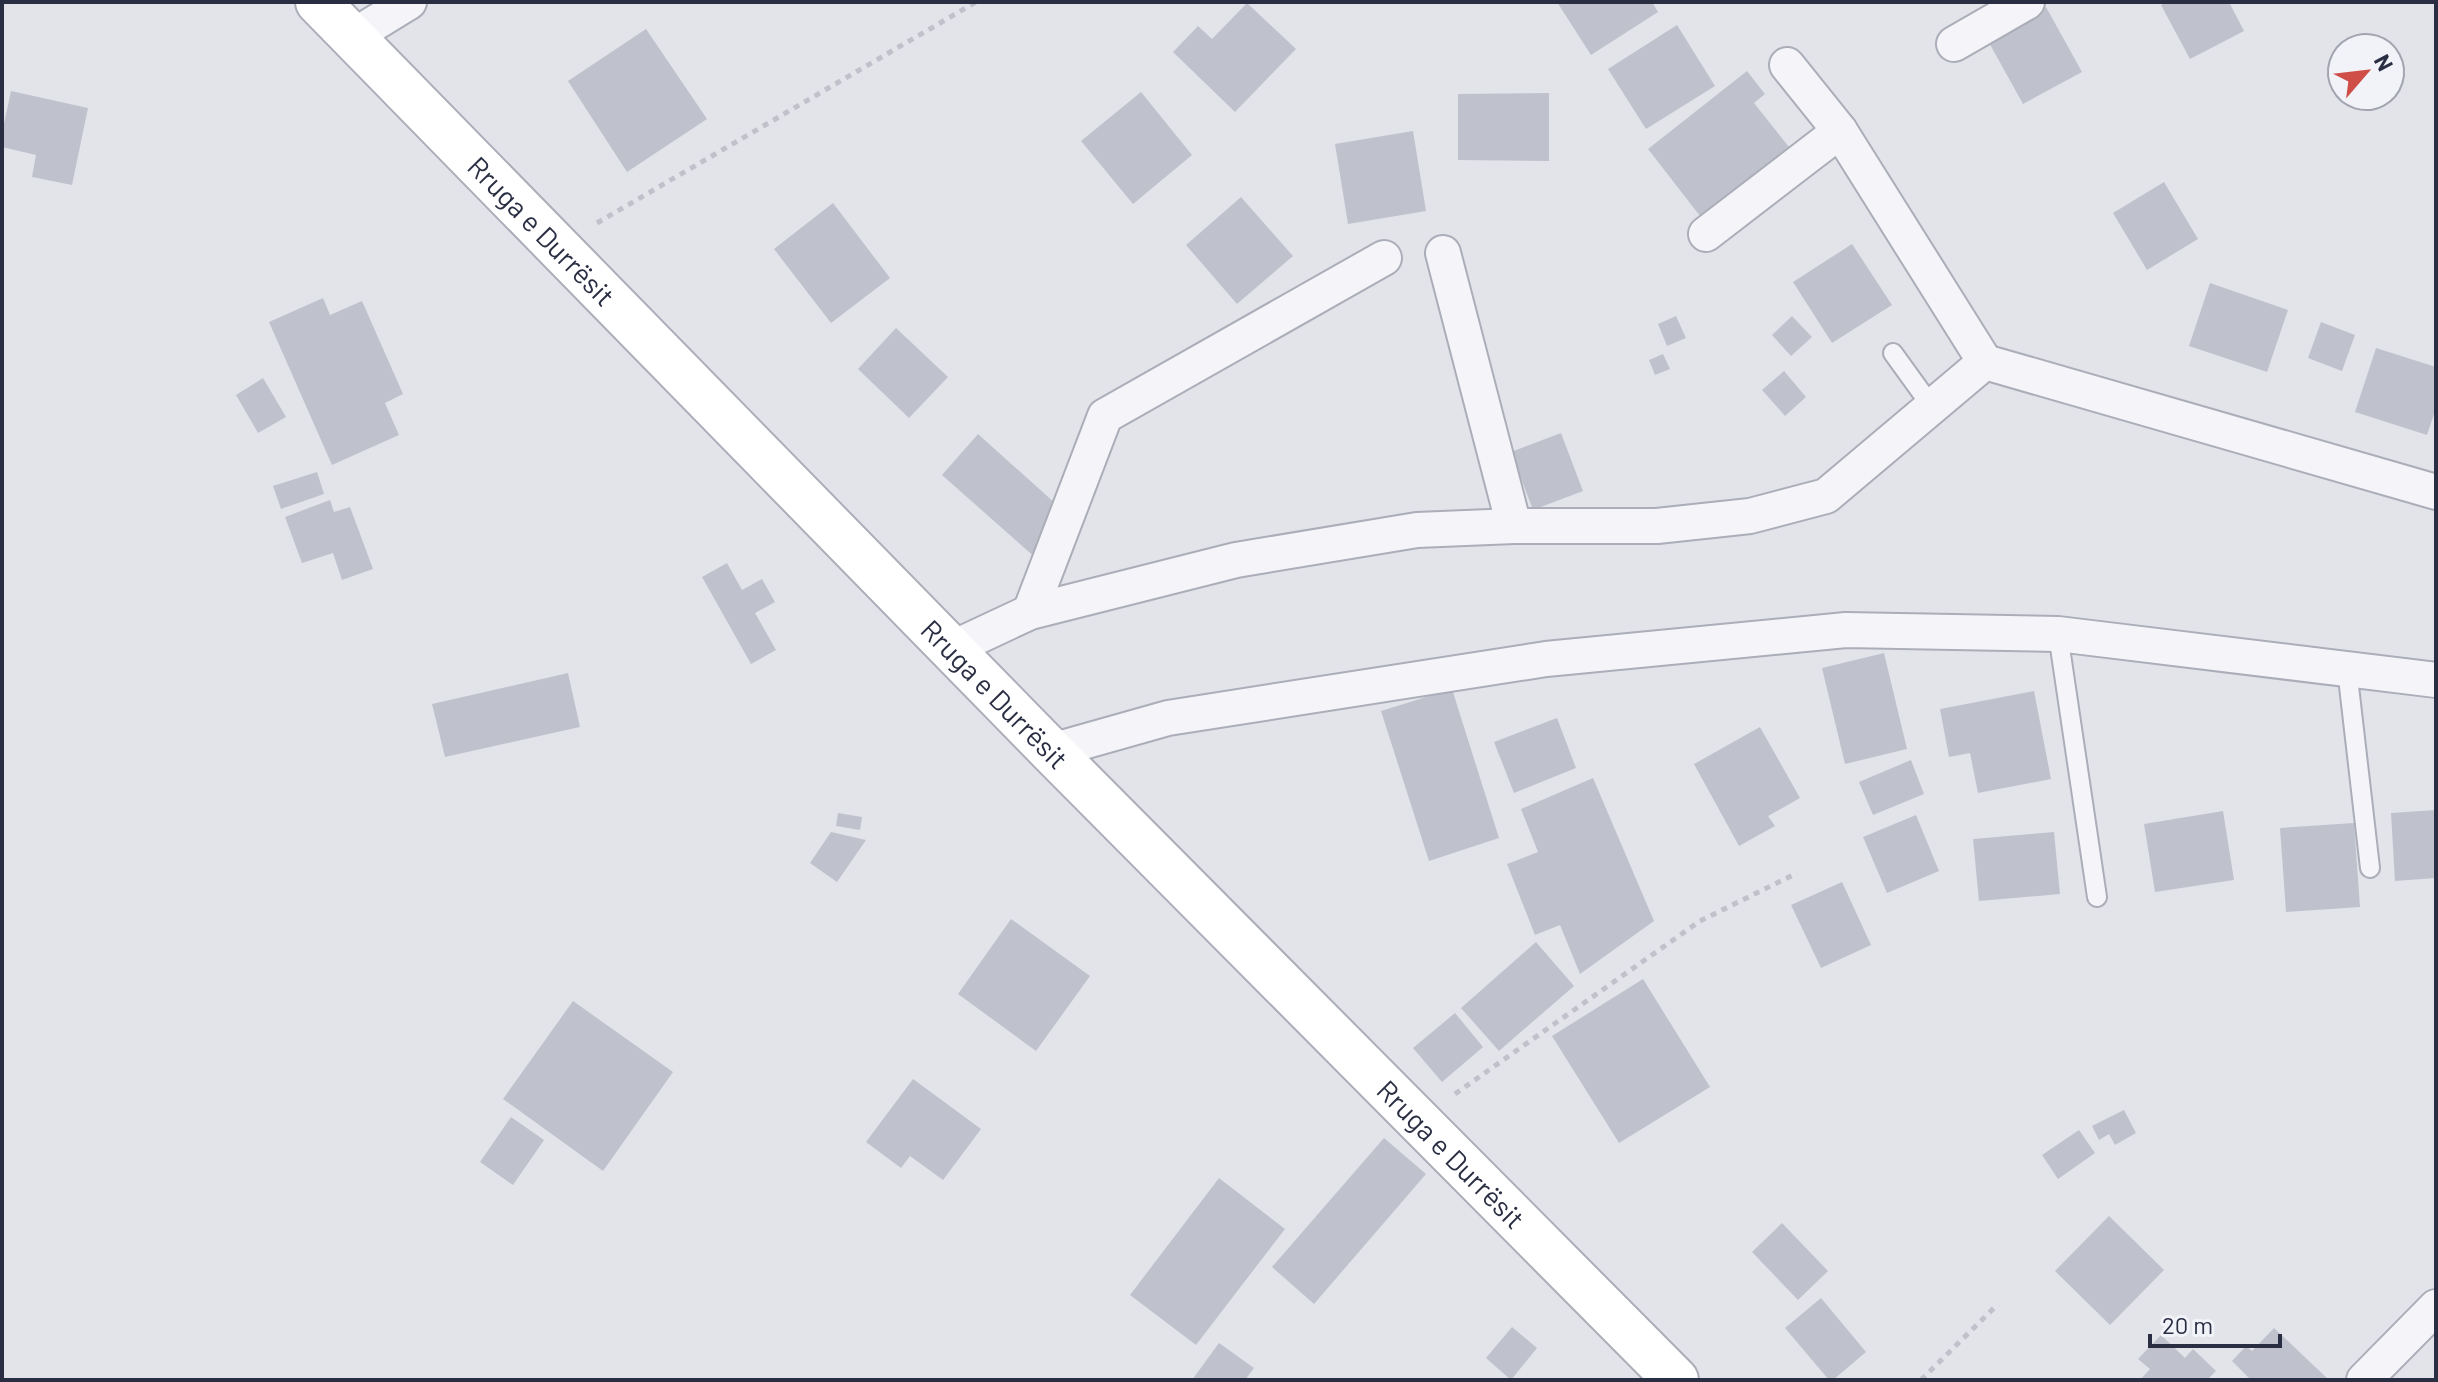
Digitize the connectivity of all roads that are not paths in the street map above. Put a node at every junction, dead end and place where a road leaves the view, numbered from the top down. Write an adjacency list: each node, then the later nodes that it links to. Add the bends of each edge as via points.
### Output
1 (318, 2): 4 (main road, Rruga e Durrësit)
2 (409, 2): 4 (street)
3 (2027, 2): 5 (street)
4 (352, 37): 18 (main road, Rruga e Durrësit)
5 (1954, 44)
6 (1787, 65): 7 (street)
7 (1840, 131): 8 (street); 12 (street)
8 (1706, 234)
9 (1443, 253): 15 (street)
10 (1384, 258): 16 (street, via 1105,416)
11 (1893, 353): 13 (lane)
12 (1985, 362): 13 (street); 14 (street)
13 (1932, 407): 15 (street, via 1826,496 1750,516 1657,526)
14 (2436, 492)
15 (1514, 526): 16 (street, via 1417,530 1236,560)
16 (1030, 612): 18 (street)
17 (2058, 634): 19 (street); 21 (street, via 1846,630 1546,659 1168,718); 23 (lane)
18 (951, 649): 21 (main road, Rruga e Durrësit)
19 (2347, 669): 20 (street); 22 (lane)
20 (2436, 680)
21 (1051, 751): 25 (main road, Rruga e Durrësit)
22 (2370, 868)
23 (2097, 897)
24 (2436, 1307): 26 (street)
25 (1676, 1380)
26 (2364, 1380)

